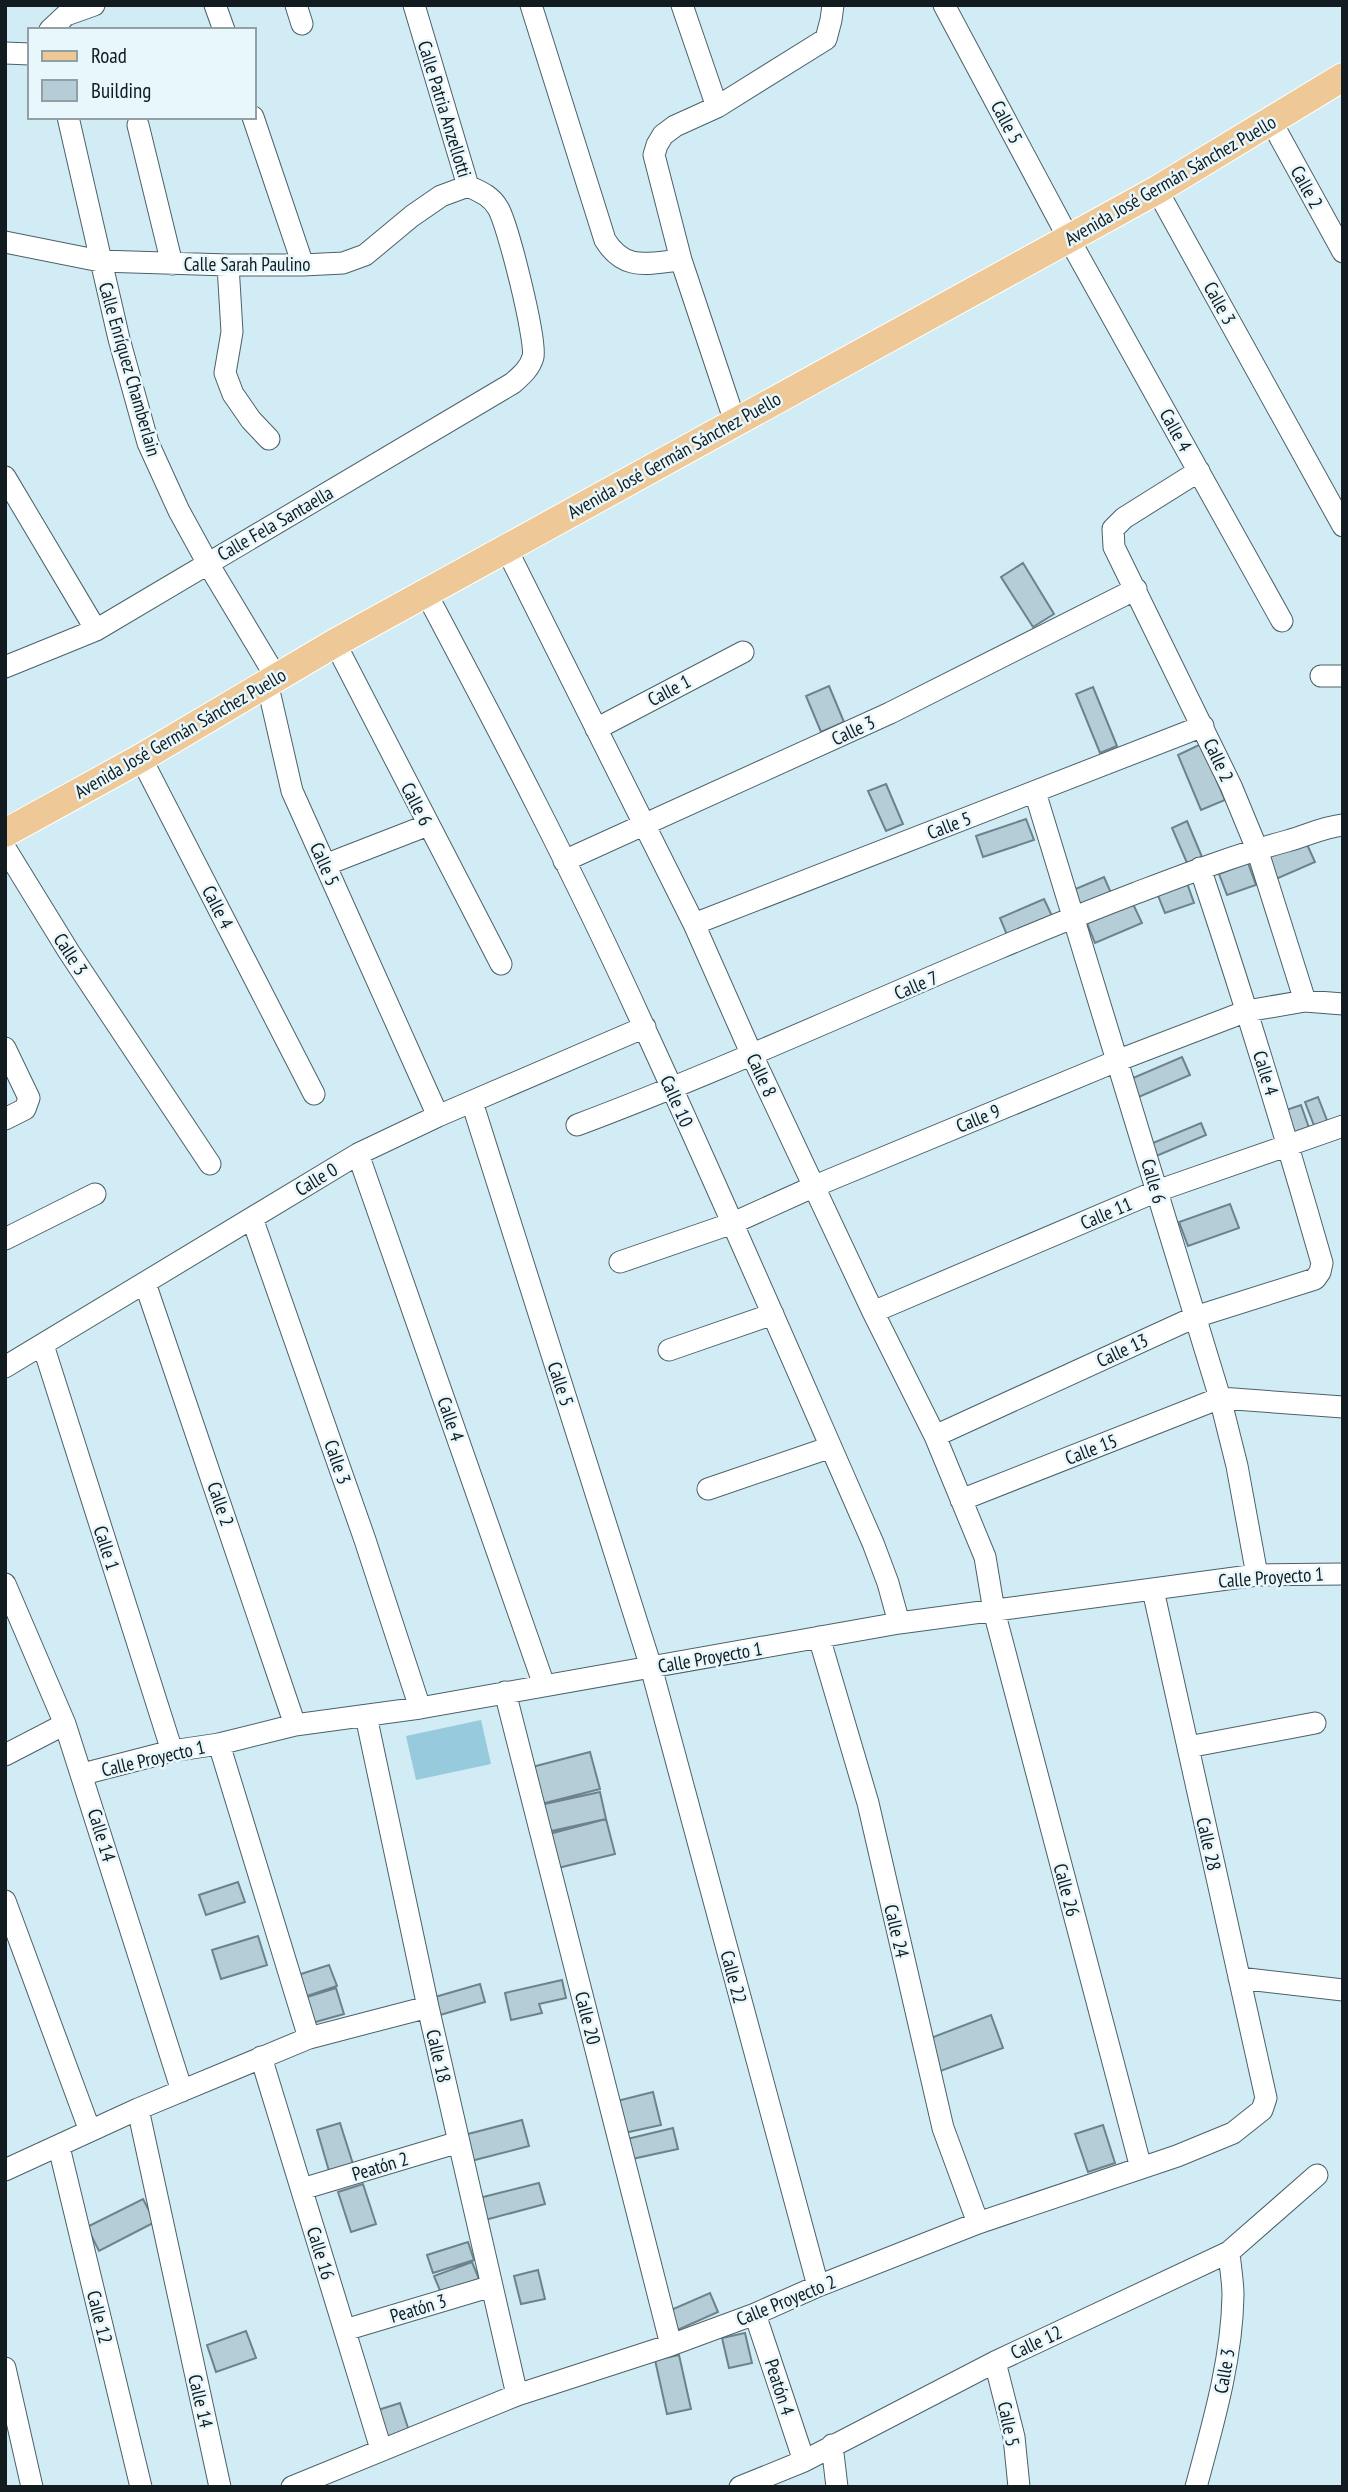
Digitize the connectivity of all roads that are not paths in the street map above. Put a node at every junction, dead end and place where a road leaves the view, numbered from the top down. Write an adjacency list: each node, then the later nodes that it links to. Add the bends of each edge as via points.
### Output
1 (94, 5): 8 (street, via 66,15)
2 (215, 5): 9 (street)
3 (414, 5): 18 (street, Calle Patria Anzellotti)
4 (531, 5): 23 (street, via 605,240 617,255 636,264)
5 (682, 5): 13 (street)
6 (833, 5): 13 (street, via 826,39)
7 (944, 5): 20 (street, Calle 5)
8 (52, 28)
9 (223, 28)
10 (5, 53): 11 (street)
11 (28, 54)
12 (1343, 77): 16 (main road, Avenida José Germán Sánchez Puello)
13 (717, 107): 23 (street, via 663,135 654,155)
14 (68, 119): 24 (street, Calle Enríquez Chamberlain)
15 (254, 119): 27 (street)
16 (1271, 121): 19 (main road, Avenida José Germán Sánchez Puello); 22 (street, Calle 2)
17 (138, 125): 25 (street)
18 (468, 186): 27 (street, Calle Sarah Paulino, via 441,196 355,260); 28 (street, Calle Patria Anzellotti, via 488,195 499,209 513,249)
19 (1157, 190): 20 (main road, Avenida José Germán Sánchez Puello); 33 (street, Calle 3)
20 (1069, 239): 29 (main road, Avenida José Germán Sánchez Puello); 31 (street, Calle 4)
21 (5, 242): 24 (street, Calle Sarah Paulino)
22 (1343, 252)
23 (681, 260): 29 (street)
24 (100, 261): 25 (street, Calle Sarah Paulino); 35 (street, Calle Enríquez Chamberlain, via 148,443)
25 (172, 264): 26 (street, Calle Sarah Paulino)
26 (228, 265): 27 (street, Calle Sarah Paulino); 30 (street, via 232,332 225,373 233,394)
27 (303, 265)
28 (532, 360): 35 (street, Calle Fela Santaella, via 513,383)
29 (735, 422): 34 (main road, Avenida José Germán Sánchez Puello)
30 (269, 439)
31 (1199, 471): 36 (street, Calle 2, via 1112,529 1114,547); 38 (street, Calle 4)
32 (5, 477): 39 (street)
33 (1343, 526)
34 (506, 548): 37 (main road, Avenida José Germán Sánchez Puello); 47 (street, Calle 8)
35 (206, 562): 39 (street, Calle Fela Santaella); 45 (street, Calle Enríquez Chamberlain)
36 (1136, 589): 46 (street, Calle 2); 52 (street, Calle 3, via 890,713)
37 (426, 593): 40 (main road, Avenida José Germán Sánchez Puello); 56 (street, Calle 10)
38 (1282, 621)
39 (96, 630): 42 (street, Calle Fela Santaella)
40 (335, 643): 45 (main road, Avenida José Germán Sánchez Puello); 50 (street, Calle 6)
41 (743, 652): 47 (street, Calle 1)
42 (5, 667)
43 (1321, 676): 44 (street)
44 (1343, 676)
45 (272, 679): 48 (main road, Avenida José Germán Sánchez Puello); 57 (street, Calle 5, via 292,791)
46 (1203, 726): 49 (street, Calle 5); 55 (street, Calle 2)
47 (596, 729): 52 (street, Calle 8)
48 (141, 758): 53 (main road, Avenida José Germán Sánchez Puello); 70 (street, Calle 4)
49 (1035, 792): 59 (street, Calle 6); 60 (street, Calle 5)
50 (428, 825): 57 (street); 61 (street, Calle 6)
51 (1343, 825): 55 (street, Calle 7)
52 (645, 826): 56 (street, Calle 3); 60 (street, Calle 8)
53 (5, 833)
54 (5, 848): 78 (street, Calle 3)
55 (1257, 849): 58 (street, Calle 7); 62 (street, Calle 2)
56 (564, 861): 65 (street, Calle 10)
57 (325, 865): 72 (street, Calle 5)
58 (1200, 868): 59 (street, Calle 7); 64 (street, Calle 4)
59 (1074, 916): 67 (street, Calle 7); 68 (street, Calle 6)
60 (694, 924): 67 (street, Calle 8)
61 (501, 964)
62 (1305, 1001): 63 (street, Calle 9); 64 (street, Calle 9)
63 (1343, 1004)
64 (1247, 1011): 68 (street, Calle 9); 76 (street, Calle 4)
65 (645, 1027): 69 (street, Calle 10); 71 (street, Calle 0)
66 (5, 1048): 73 (street, via 29,1098 25,1109)
67 (752, 1055): 69 (street, Calle 7); 79 (street, Calle 8)
68 (1119, 1060): 79 (street, Calle 9); 80 (street, Calle 6)
69 (671, 1090): 74 (street, Calle 7); 83 (street, Calle 10)
70 (314, 1094)
71 (472, 1102): 72 (street, Calle 0); 107 (street, Calle 5)
72 (438, 1115): 77 (street, Calle 0)
73 (5, 1119)
74 (577, 1125)
75 (1343, 1126): 76 (street, Calle 11)
76 (1288, 1144): 80 (street, Calle 11); 86 (street, Calle 4, via 1322,1263)
77 (358, 1154): 82 (street, Calle 0); 108 (street, Calle 4)
78 (210, 1164)
79 (814, 1186): 83 (street, Calle 9); 88 (street, Calle 8)
80 (1157, 1191): 88 (street, Calle 11); 90 (street, Calle 6)
81 (94, 1194): 84 (street)
82 (252, 1217): 87 (street, Calle 0); 110 (street, Calle 3)
83 (733, 1223): 85 (street, Calle 9); 89 (street, Calle 10)
84 (5, 1239)
85 (620, 1262)
86 (1315, 1279): 90 (street, Calle 13)
87 (145, 1283): 91 (street, Calle 0); 114 (street, Calle 2)
88 (873, 1312): 96 (street, Calle 8)
89 (773, 1314): 92 (street); 97 (street, Calle 10)
90 (1195, 1317): 94 (street, Calle 6); 96 (street, Calle 13)
91 (43, 1345): 93 (street, Calle 0); 117 (street, Calle 1)
92 (669, 1350)
93 (5, 1367)
94 (1220, 1398): 95 (street); 99 (street, Calle 15); 101 (street, Calle 6)
95 (1343, 1407)
96 (935, 1436): 99 (street, Calle 8)
97 (831, 1447): 98 (street); 105 (street, Calle 10, via 877,1553)
98 (708, 1489)
99 (961, 1500): 104 (street, Calle 8, via 985,1557)
100 (1343, 1574): 101 (street, Calle Proyecto 1)
101 (1257, 1575): 103 (street, Calle Proyecto 1)
102 (5, 1584): 113 (street, Calle 14)
103 (1153, 1590): 104 (street, Calle Proyecto 1); 116 (street, Calle 28)
104 (994, 1611): 105 (street, Calle Proyecto 1); 132 (street, Calle 26)
105 (899, 1623): 106 (street, Calle Proyecto 1)
106 (819, 1637): 107 (street, Calle Proyecto 1); 136 (street, Calle 24, via 868,1802 943,2128)
107 (651, 1667): 108 (street, Calle Proyecto 1); 139 (street, Calle 22)
108 (544, 1685): 109 (street, Calle Proyecto 1)
109 (505, 1692): 110 (street, Calle Proyecto 1); 142 (street, Calle 20)
110 (420, 1707): 111 (street, Calle Proyecto 1)
111 (366, 1716): 114 (street, Calle Proyecto 1); 123 (street, Calle 18)
112 (1315, 1723): 116 (street)
113 (65, 1724): 118 (street); 119 (street, Calle 14)
114 (295, 1725): 115 (street, Calle Proyecto 1)
115 (219, 1744): 117 (street, Calle Proyecto 1); 124 (street)
116 (1188, 1747): 121 (street, Calle 28)
117 (172, 1751): 119 (street, Calle Proyecto 1)
118 (5, 1755)
119 (83, 1774): 126 (street, Calle 14)
120 (5, 1901): 129 (street)
121 (1239, 1978): 122 (street); 127 (street, Calle 28)
122 (1343, 1990)
123 (428, 2007): 124 (street); 130 (street, Calle 18)
124 (309, 2038): 125 (street)
125 (261, 2057): 126 (street); 135 (street, Calle 16)
126 (182, 2091): 128 (street)
127 (1266, 2098): 132 (street, Calle Proyecto 2, via 1262,2110 1233,2133)
128 (138, 2109): 129 (street); 151 (street, Calle 14)
129 (90, 2131): 131 (street)
130 (459, 2142): 135 (street, Peatón 2); 138 (street, Calle 18)
131 (59, 2147): 133 (street); 150 (street, Calle 12)
132 (1141, 2168): 136 (street, Calle Proyecto 2)
133 (5, 2170)
134 (1317, 2175): 137 (street, Calle 12)
135 (302, 2189): 141 (street, Calle 16)
136 (978, 2223): 139 (street, Calle Proyecto 2)
137 (1229, 2252): 143 (street, Calle 12); 156 (street, Calle 3, via 1233,2294 1229,2347)
138 (492, 2286): 141 (street, Peatón 3); 145 (street, Calle 18)
139 (818, 2286): 140 (street, Calle Proyecto 2)
140 (755, 2314): 142 (street, Calle Proyecto 2); 148 (street, Peatón 4)
141 (345, 2330): 147 (street, Calle 16)
142 (671, 2345): 145 (street, Calle Proyecto 2)
143 (995, 2362): 146 (street, Calle 12); 155 (street, Calle 5, via 1014,2437)
144 (5, 2368): 149 (street)
145 (517, 2395): 147 (street, Calle Proyecto 2)
146 (832, 2445): 148 (street, Calle 12); 154 (street)
147 (382, 2449): 152 (street, Calle Proyecto 2)
148 (804, 2461): 153 (street, Calle 12)
149 (32, 2487)
150 (141, 2487)
151 (220, 2487)
152 (292, 2487)
153 (740, 2487)
154 (837, 2487)
155 (1019, 2487)
156 (1196, 2487)

